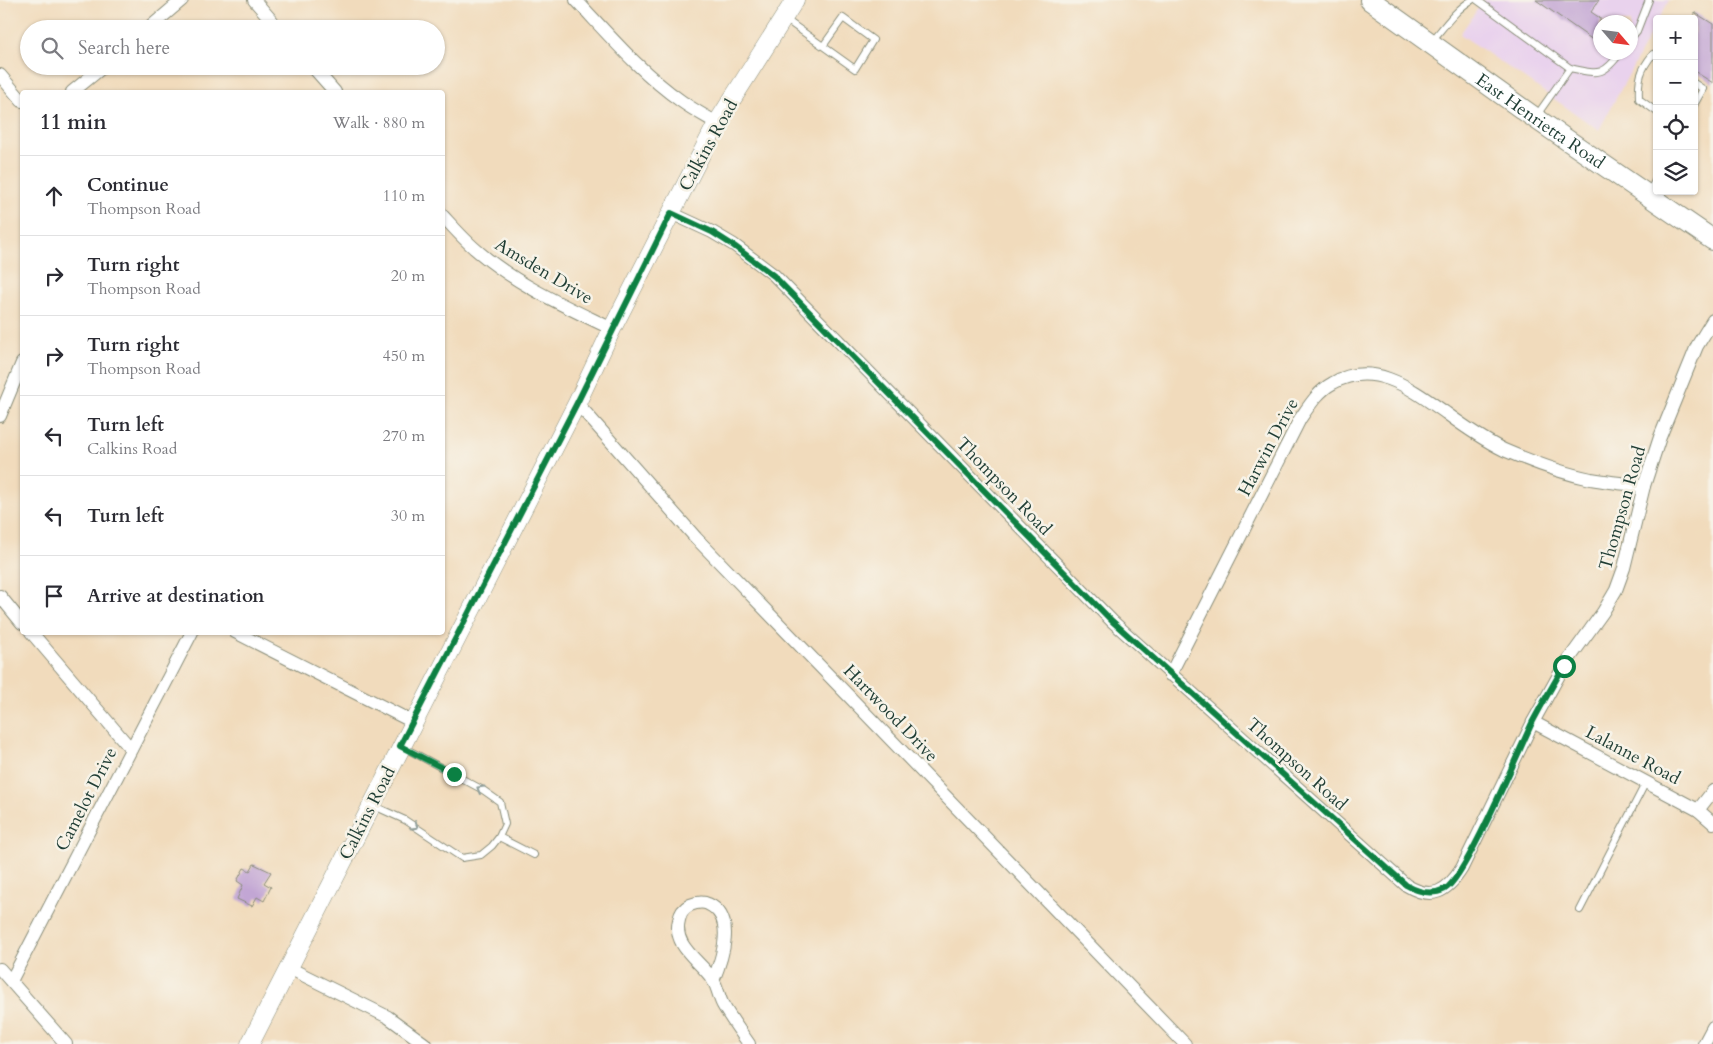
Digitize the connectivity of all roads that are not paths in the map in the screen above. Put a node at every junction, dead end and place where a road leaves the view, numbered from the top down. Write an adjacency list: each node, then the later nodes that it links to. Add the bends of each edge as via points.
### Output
1 (182, 0): 10 (street)
2 (254, 0): 11 (street)
3 (576, 0): 28 (street, via 655,81)
4 (795, 0): 9 (main road, Calkins Road)
5 (1370, 0): 13 (main road, East Henrietta Road)
6 (1477, 0): 17 (lane)
7 (1649, 0): 12 (lane)
8 (1467, 1): 13 (lane)
9 (784, 18): 14 (lane); 28 (main road, Calkins Road)
10 (159, 20)
11 (271, 20)
12 (1638, 26)
13 (1430, 42): 27 (main road, East Henrietta Road)
14 (823, 46): 14 (lane, via 855,69 873,40 843,18)
15 (1653, 54): 26 (lane, via 1643,67 1638,84 1639,100)
16 (1615, 60): 17 (lane, via 1609,68 1594,73)
17 (1570, 68): 27 (lane)
18 (0, 75): 25 (street)
19 (93, 75): 22 (street)
20 (320, 75): 23 (street)
21 (1698, 86): 24 (lane, via 1703,89)
22 (74, 90)
23 (333, 90)
24 (1698, 98)
25 (20, 99)
26 (1653, 109)
27 (1535, 118): 30 (main road, East Henrietta Road)
28 (717, 123): 31 (main road, Calkins Road)
29 (1653, 185): 30 (lane)
30 (1648, 195): 33 (main road, East Henrietta Road)
31 (671, 213): 35 (main road, Calkins Road); 45 (street, Thompson Road, via 726,241 774,276 1112,621)
32 (445, 218): 35 (street, Amsden Drive, via 480,254 501,268 552,300)
33 (1713, 240)
34 (1713, 320): 39 (street, Thompson Road, via 1697,346 1682,382)
35 (612, 329): 37 (main road, Calkins Road)
36 (20, 368): 38 (street)
37 (577, 403): 46 (main road, Calkins Road); 67 (street, Hartwood Drive, via 696,538)
38 (0, 416)
39 (1644, 486): 45 (street, Harwin Drive, via 1591,479 1542,465 1503,449 1469,430 1411,388 1390,378 1370,374 1350,376 1332,383 1316,397 1300,419); 47 (street, Thompson Road, via 1616,590 1564,666)
40 (0, 596): 41 (street)
41 (20, 621)
42 (34, 635): 49 (street)
43 (190, 635): 49 (street, Camelot Drive)
44 (242, 635): 46 (street)
45 (1170, 675): 47 (street, Thompson Road, via 1406,885 1427,893 1446,888 1462,868)
46 (413, 722): 48 (main road, Calkins Road)
47 (1533, 722): 50 (street, Lalanne Road)
48 (400, 746): 52 (main road, Calkins Road); 55 (lane, one-way to 48, via 505,824 500,802)
49 (131, 749): 61 (street, Camelot Drive)
50 (1646, 782): 53 (street, Lalanne Road); 57 (lane)
51 (1713, 791): 53 (street)
52 (371, 804): 55 (lane, one-way to 55, via 405,820 462,858 481,856); 59 (main road, Calkins Road)
53 (1698, 810): 54 (street, Lalanne Road)
54 (1713, 823)
55 (499, 837): 56 (lane)
56 (534, 855)
57 (1580, 910)
58 (0, 968): 61 (street)
59 (289, 968): 64 (main road, Calkins Road); 65 (street, via 388,1017)
60 (713, 980): 60 (street, via 721,960 725,934 721,914 708,904 696,902 686,907 677,926 688,953); 66 (street, via 722,1004)
61 (11, 981): 63 (street)
62 (1713, 1026): 68 (street)
63 (66, 1044)
64 (250, 1044)
65 (425, 1044)
66 (749, 1044)
67 (1184, 1044)
68 (1704, 1044)

